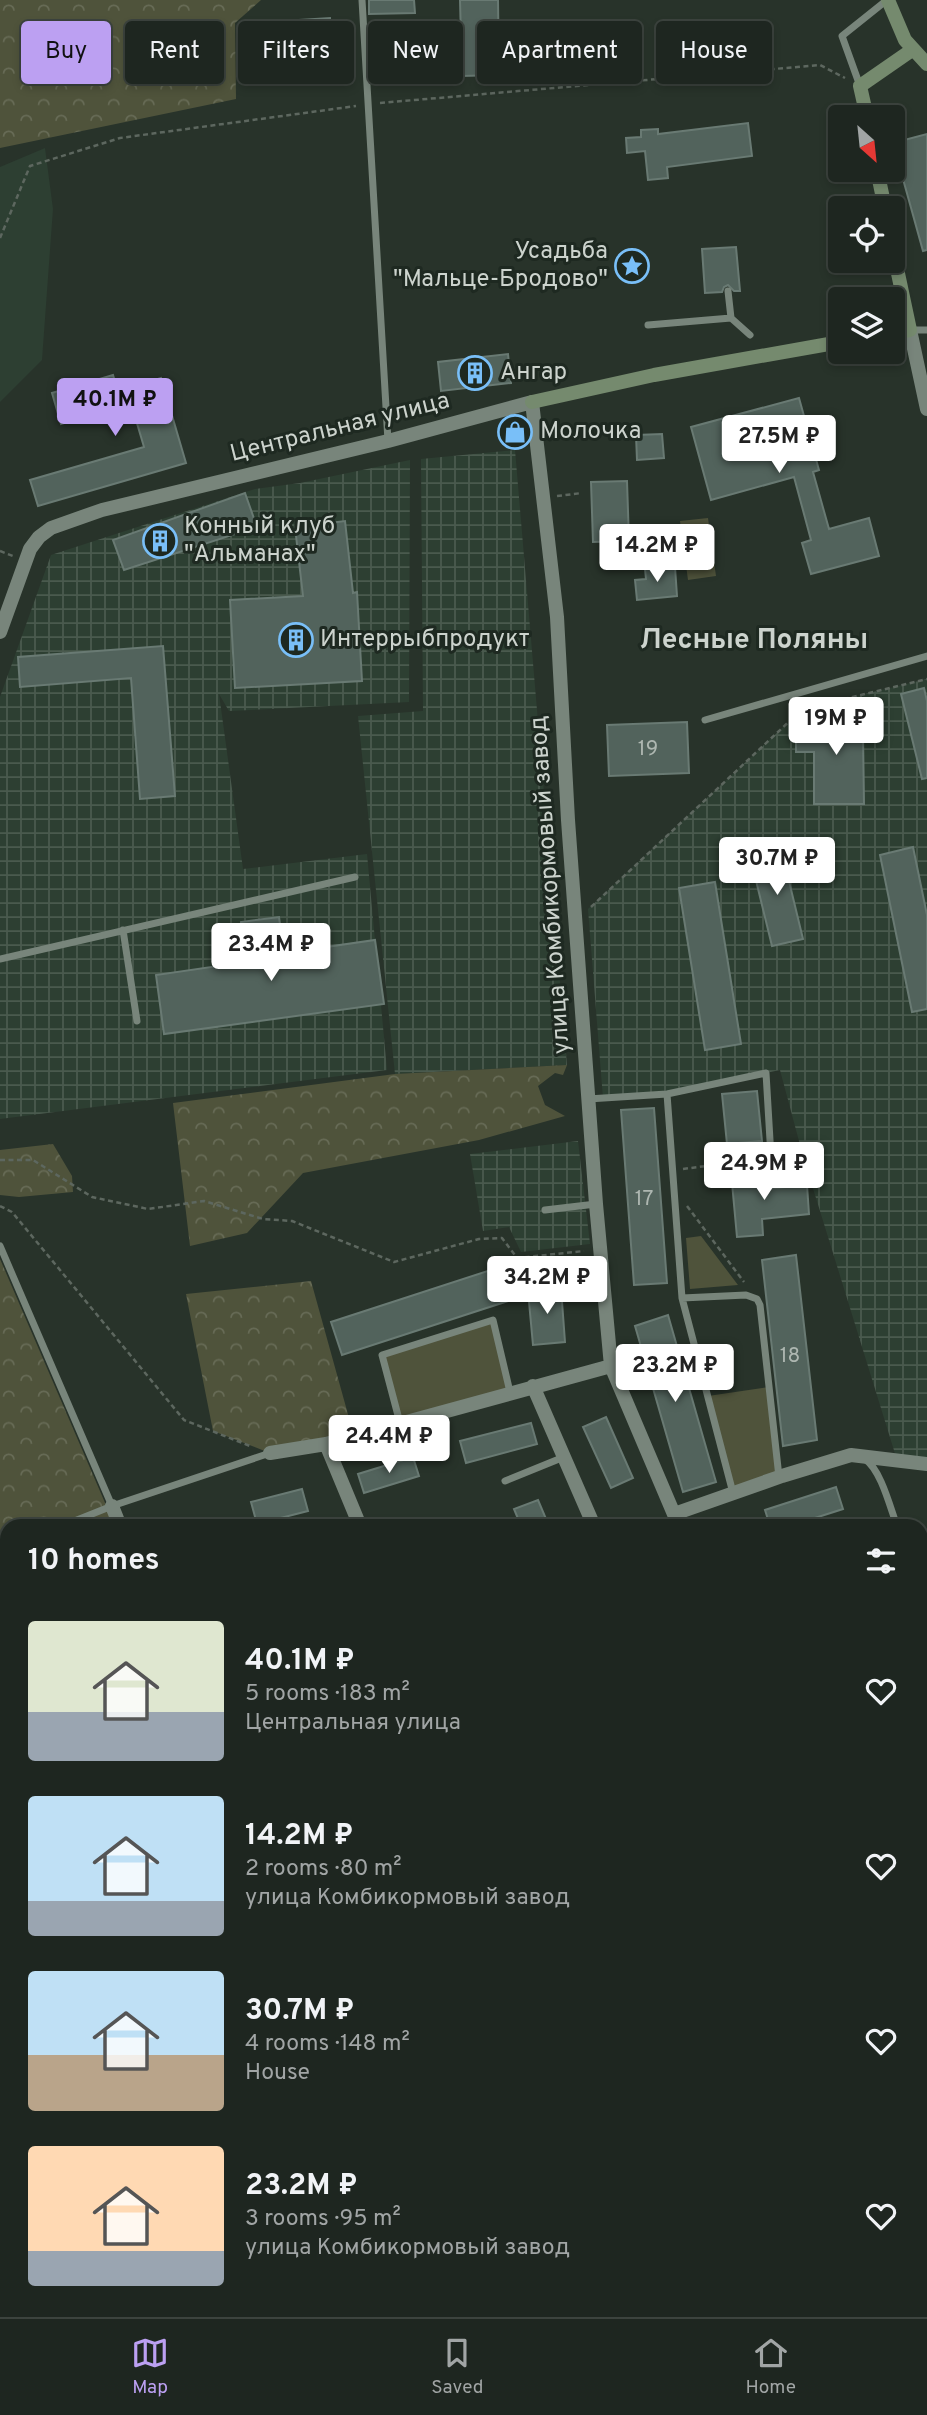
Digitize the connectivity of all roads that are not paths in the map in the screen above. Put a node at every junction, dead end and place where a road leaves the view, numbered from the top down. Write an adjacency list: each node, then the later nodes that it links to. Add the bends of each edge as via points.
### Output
1 (362, 0): 18 (lane)
2 (888, 0): 3 (street); 5 (lane, via 842,36)
3 (912, 50): 4 (street); 5 (street)
4 (927, 64)
5 (860, 86): 6 (street)
6 (864, 105)
7 (898, 273): 11 (street)
8 (728, 291): 9 (lane)
9 (731, 318): 10 (lane); 14 (lane)
10 (648, 325)
11 (910, 330): 12 (lane); 13 (street); 17 (street)
12 (927, 330)
13 (905, 331)
14 (750, 335)
15 (828, 344): 16 (street, Центральная улица)
16 (532, 402): 18 (street, Центральная улица); 27 (street, улица Комбикормовый завод, via 558,617)
17 (927, 409)
18 (388, 441): 19 (street, Центральная улица, via 102,510 51,528 30,549)
19 (0, 632)
20 (927, 656): 21 (lane)
21 (705, 720)
22 (355, 877): 23 (lane)
23 (123, 930): 24 (lane); 25 (lane)
24 (0, 959)
25 (136, 1021)
26 (667, 1094): 27 (lane); 28 (lane, via 766,1073); 32 (lane)
27 (589, 1099): 29 (street, улица Комбикормовый завод)
28 (772, 1157)
29 (596, 1204): 30 (lane); 33 (street, улица Комбикормовый завод)
30 (545, 1210)
31 (0, 1246): 45 (lane)
32 (682, 1298): 42 (lane, via 746,1294 757,1299); 44 (lane)
33 (611, 1366): 34 (street); 50 (street, улица Комбикормовый завод)
34 (533, 1386): 35 (street); 40 (street)
35 (510, 1392): 36 (street); 36 (lane, via 493,1320 382,1355)
36 (400, 1423): 37 (street)
37 (326, 1444): 38 (street); 48 (street)
38 (270, 1453): 45 (lane)
39 (861, 1456): 41 (street, улица Комбикормовый завод); 42 (street, улица Комбикормовый завод, via 850,1455); 52 (lane, via 874,1468)
40 (564, 1457): 43 (lane); 49 (street)
41 (927, 1464)
42 (779, 1477): 44 (street, улица Комбикормовый завод)
43 (505, 1481)
44 (733, 1493): 51 (street, улица Комбикормовый завод)
45 (112, 1506): 46 (lane); 47 (street)
46 (80, 1519)
47 (118, 1519)
48 (357, 1519)
49 (591, 1519)
50 (677, 1519)
51 (679, 1519)
52 (894, 1519)

